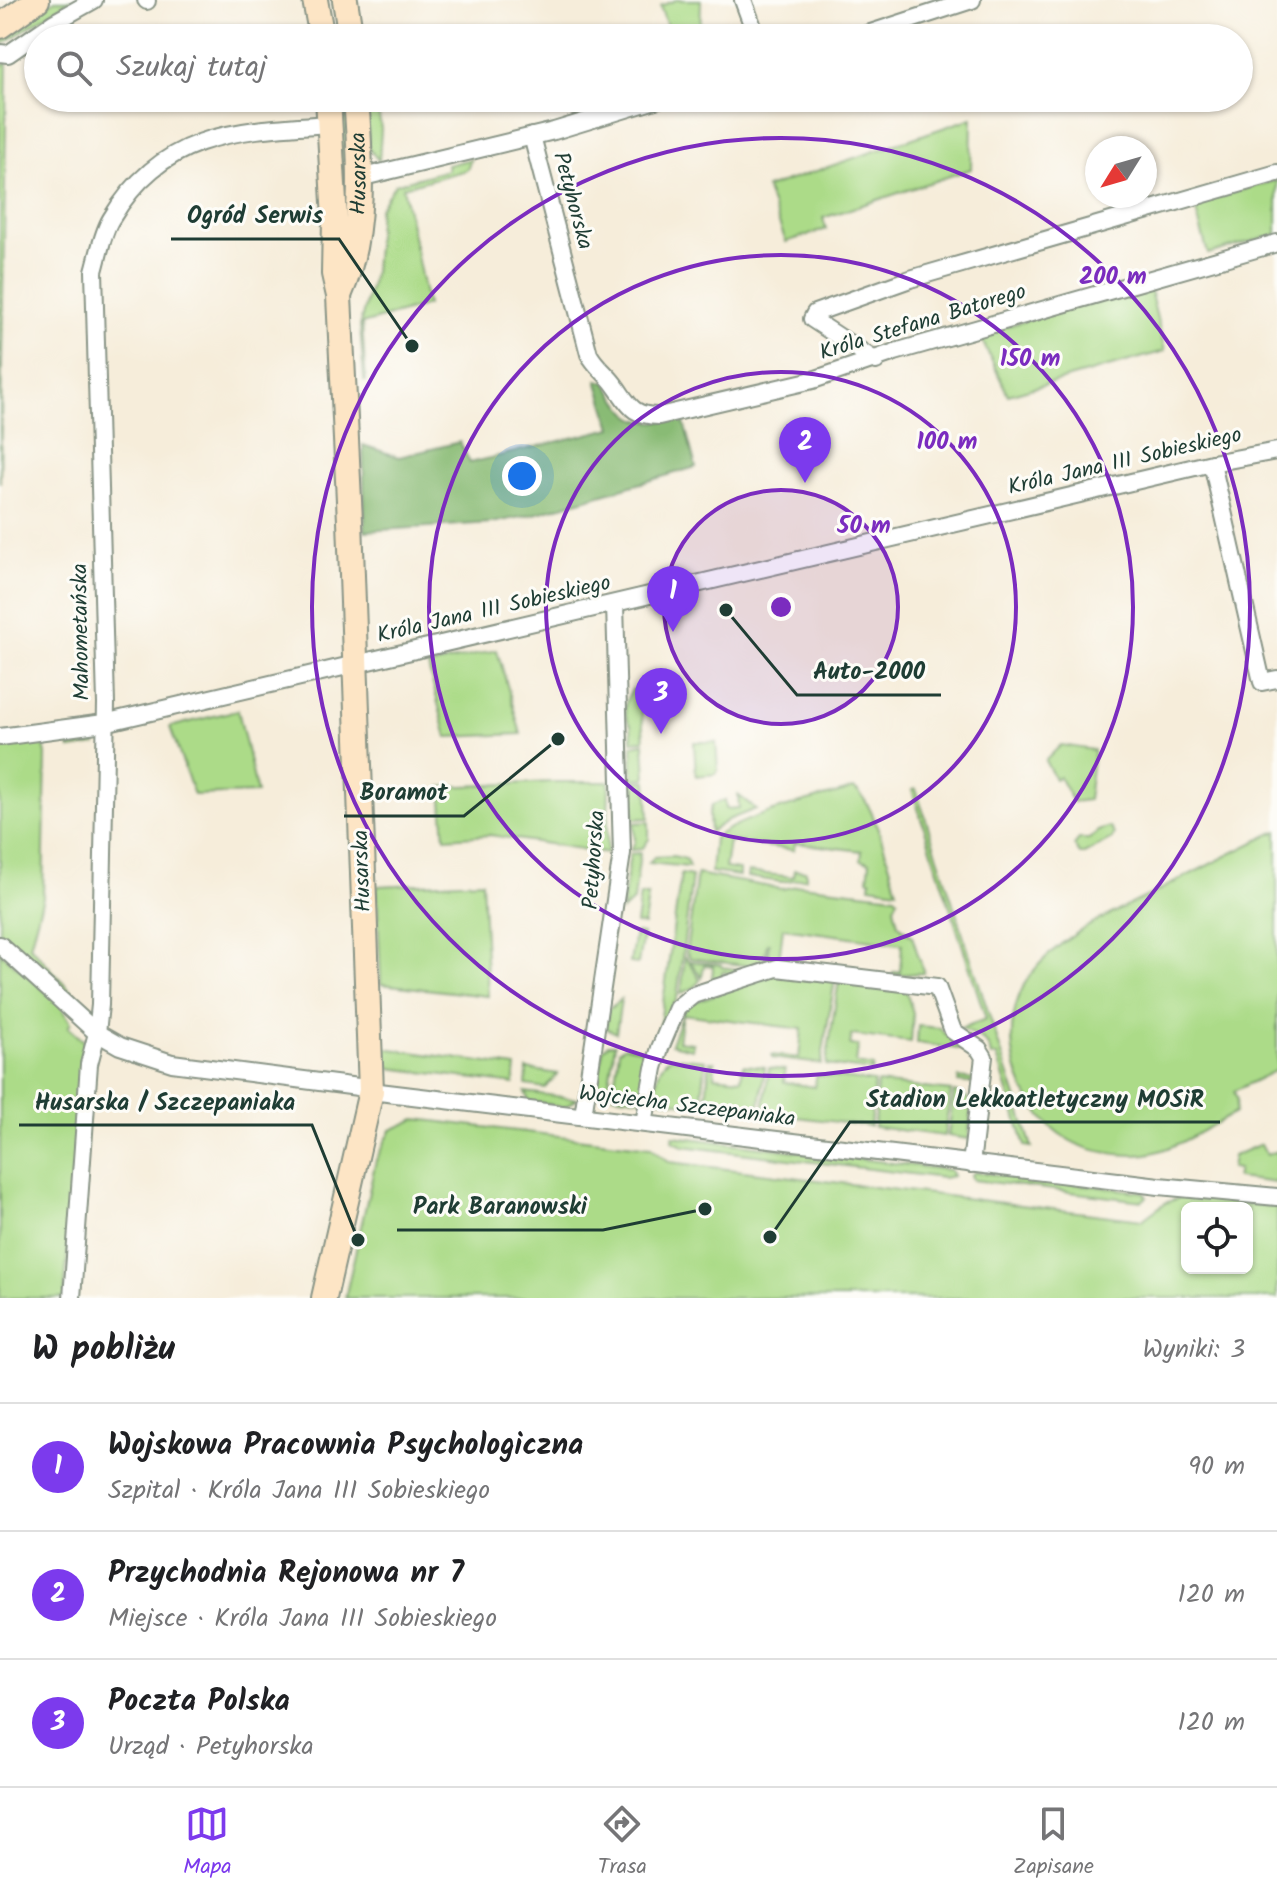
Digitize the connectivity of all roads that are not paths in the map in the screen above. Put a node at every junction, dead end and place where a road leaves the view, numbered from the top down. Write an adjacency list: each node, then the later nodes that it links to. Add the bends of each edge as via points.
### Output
1 (37, 0): 12 (main road)
2 (94, 0): 7 (street)
3 (315, 0): 8 (main road)
4 (345, 0): 9 (main road)
5 (743, 0): 10 (street)
6 (972, 0): 11 (street)
7 (56, 24)
8 (319, 24)
9 (349, 24)
10 (752, 24)
11 (898, 24)
12 (0, 26)
13 (24, 44): 14 (street)
14 (0, 53)
15 (329, 112): 18 (main road, Husarska)
16 (357, 112): 21 (main road, Husarska)
17 (614, 112): 19 (street)
18 (330, 124): 23 (main road, Husarska); 31 (street, Mahometańska, via 210,137 179,149 138,181 110,221 94,271)
19 (532, 136): 21 (street); 25 (street, Petyhorska, via 589,354)
20 (1277, 173): 24 (street, via 910,279 815,313 812,319)
21 (359, 178): 23 (main road, Husarska, via 353,255)
22 (1277, 243): 24 (street, Króla Stefana Batorego)
23 (339, 296): 29 (main road, Husarska)
24 (876, 361): 25 (street, Króla Stefana Batorego, via 659,416)
25 (628, 406)
26 (1277, 451): 27 (street, Króla Jana III Sobieskiego)
27 (1212, 463): 28 (street, Króla Jana III Sobieskiego); 30 (street)
28 (615, 604): 29 (street, Króla Jana III Sobieskiego); 36 (street, Petyhorska, via 622,853)
29 (356, 666): 31 (street, Króla Jana III Sobieskiego); 35 (main road, Husarska)
30 (1270, 680)
31 (104, 723): 32 (street, Króla Jana III Sobieskiego); 34 (street, Mahometańska)
32 (0, 737)
33 (0, 945): 34 (street, Wojciecha Szczepaniaka)
34 (97, 1033): 35 (street, Wojciecha Szczepaniaka, via 172,1063); 40 (street, Mahometańska, via 89,1064)
35 (371, 1091): 36 (street, Wojciecha Szczepaniaka); 41 (main road, Husarska)
36 (583, 1116): 37 (street, Wojciecha Szczepaniaka)
37 (644, 1123): 38 (street, Wojciecha Szczepaniaka); 38 (street, via 660,1048 677,1008 693,995 777,968 937,987 953,1031 984,1057)
38 (971, 1164): 39 (street, Wojciecha Szczepaniaka)
39 (1277, 1197)
40 (72, 1298)
41 (324, 1298)

